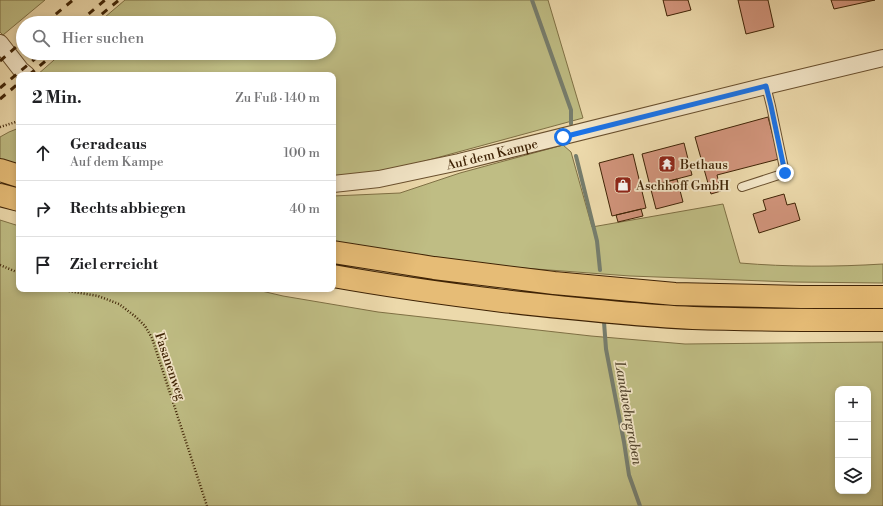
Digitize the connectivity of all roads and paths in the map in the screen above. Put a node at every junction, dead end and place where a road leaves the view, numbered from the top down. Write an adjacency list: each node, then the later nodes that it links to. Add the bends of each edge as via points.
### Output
1 (0, 43): 3 (street)
2 (883, 58): 4 (street, Auf dem Kampe)
3 (23, 72)
4 (766, 86): 7 (street, Auf dem Kampe, via 459,162 379,179); 8 (lane, via 785,173)
5 (16, 122): 6 (path)
6 (0, 127)
7 (336, 184)
8 (742, 187)
9 (0, 195): 10 (highway)
10 (16, 199)
11 (336, 253): 16 (highway, via 539,281 668,293)
12 (0, 265): 13 (path)
13 (16, 273)
14 (336, 277): 17 (highway, via 569,309 692,318)
15 (75, 292): 18 (path, Fasanenweg, via 98,296 119,304 145,326 152,338)
16 (883, 297)
17 (883, 320)
18 (207, 506)

